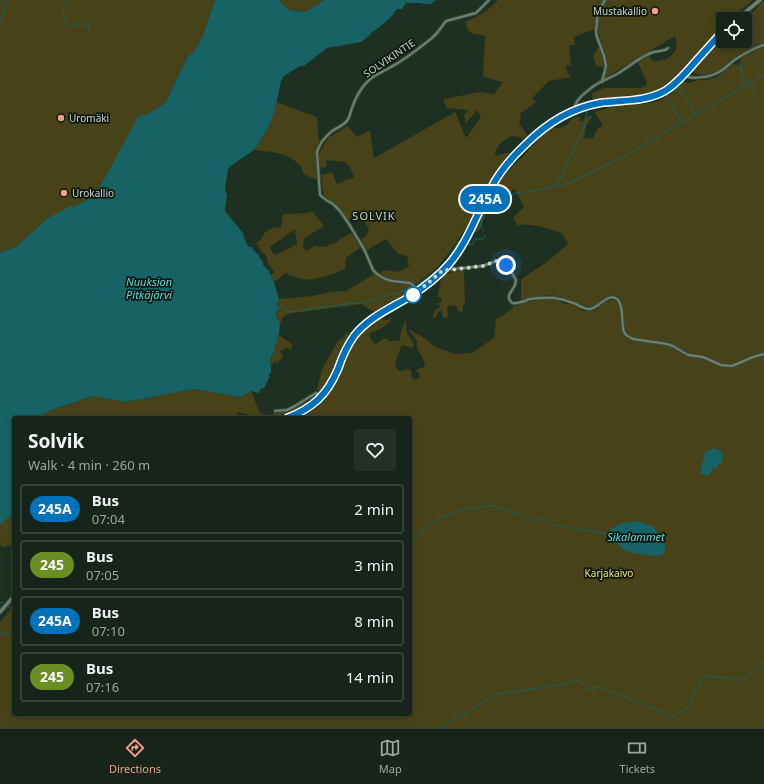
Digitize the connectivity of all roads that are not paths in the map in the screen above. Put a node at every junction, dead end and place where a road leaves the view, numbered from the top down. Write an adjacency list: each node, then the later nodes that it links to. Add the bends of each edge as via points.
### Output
1 (489, 0): 12 (street, SOLVIKINTIE, via 476,13 446,21 432,38 391,68 368,81 352,107 348,120 326,137 317,152 320,195 333,204 345,218 373,270 385,279 410,283)
2 (605, 0): 9 (street, via 598,12 596,31 606,66)
3 (760, 0): 4 (street)
4 (745, 12)
5 (716, 39): 8 (street)
6 (764, 45): 8 (street, via 742,55 714,74 695,78)
7 (668, 48): 9 (street, via 650,54)
8 (683, 76): 10 (street, via 670,87 650,97)
9 (602, 82): 10 (street, via 591,88 577,102)
10 (574, 110): 11 (street, via 539,133 512,157 490,189 464,245)
11 (443, 270): 12 (street); 13 (street, via 483,266 499,260 505,262 516,280 509,295 512,303 535,298 556,298 589,309 612,297 620,303 624,332 633,339 667,344 688,355 703,357 727,366)
12 (418, 291): 14 (street, via 378,315 359,331 349,343 332,382)
13 (764, 354)
14 (321, 396): 15 (street, via 316,393 287,410); 16 (street, via 310,406)
15 (275, 411)
16 (291, 416)
17 (12, 598): 18 (street)
18 (0, 612)

